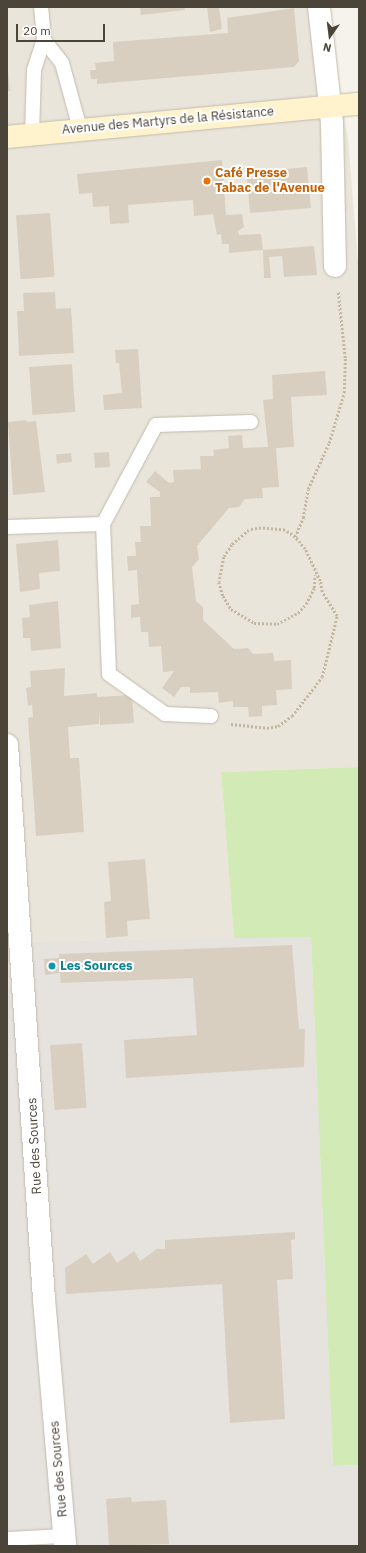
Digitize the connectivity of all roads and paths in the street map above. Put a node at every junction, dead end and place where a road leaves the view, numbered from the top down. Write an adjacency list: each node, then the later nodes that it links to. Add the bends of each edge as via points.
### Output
1 (41, 7): 3 (lane)
2 (319, 7): 5 (street)
3 (44, 40): 6 (lane, via 62,63); 7 (lane, via 34,70)
4 (357, 104): 5 (main road, Avenue des Martyrs de la Résistance)
5 (330, 106): 6 (main road, Avenue des Martyrs de la Résistance); 9 (street)
6 (80, 129): 7 (main road, Avenue des Martyrs de la Résistance)
7 (32, 134): 8 (main road, Avenue des Martyrs de la Résistance)
8 (7, 137)
9 (335, 266): 13 (path, via 345,358 344,393 329,443 308,489 303,518)
10 (251, 422): 11 (lane, via 156,425)
11 (102, 524): 12 (lane); 15 (lane, via 109,674 165,714)
12 (7, 527)
13 (295, 537): 14 (path, via 305,549); 14 (path, via 285,530 261,528 249,530 240,537 224,557 220,570 223,596 231,609 243,619 254,623 277,624 298,613 306,604 314,588)
14 (315, 574): 15 (path, via 337,616 322,677 285,723 278,726 245,727)
15 (211, 716)
16 (7, 745): 18 (street, Rue des Sources, via 44,1299)
17 (7, 1539): 18 (lane)
18 (65, 1541)

